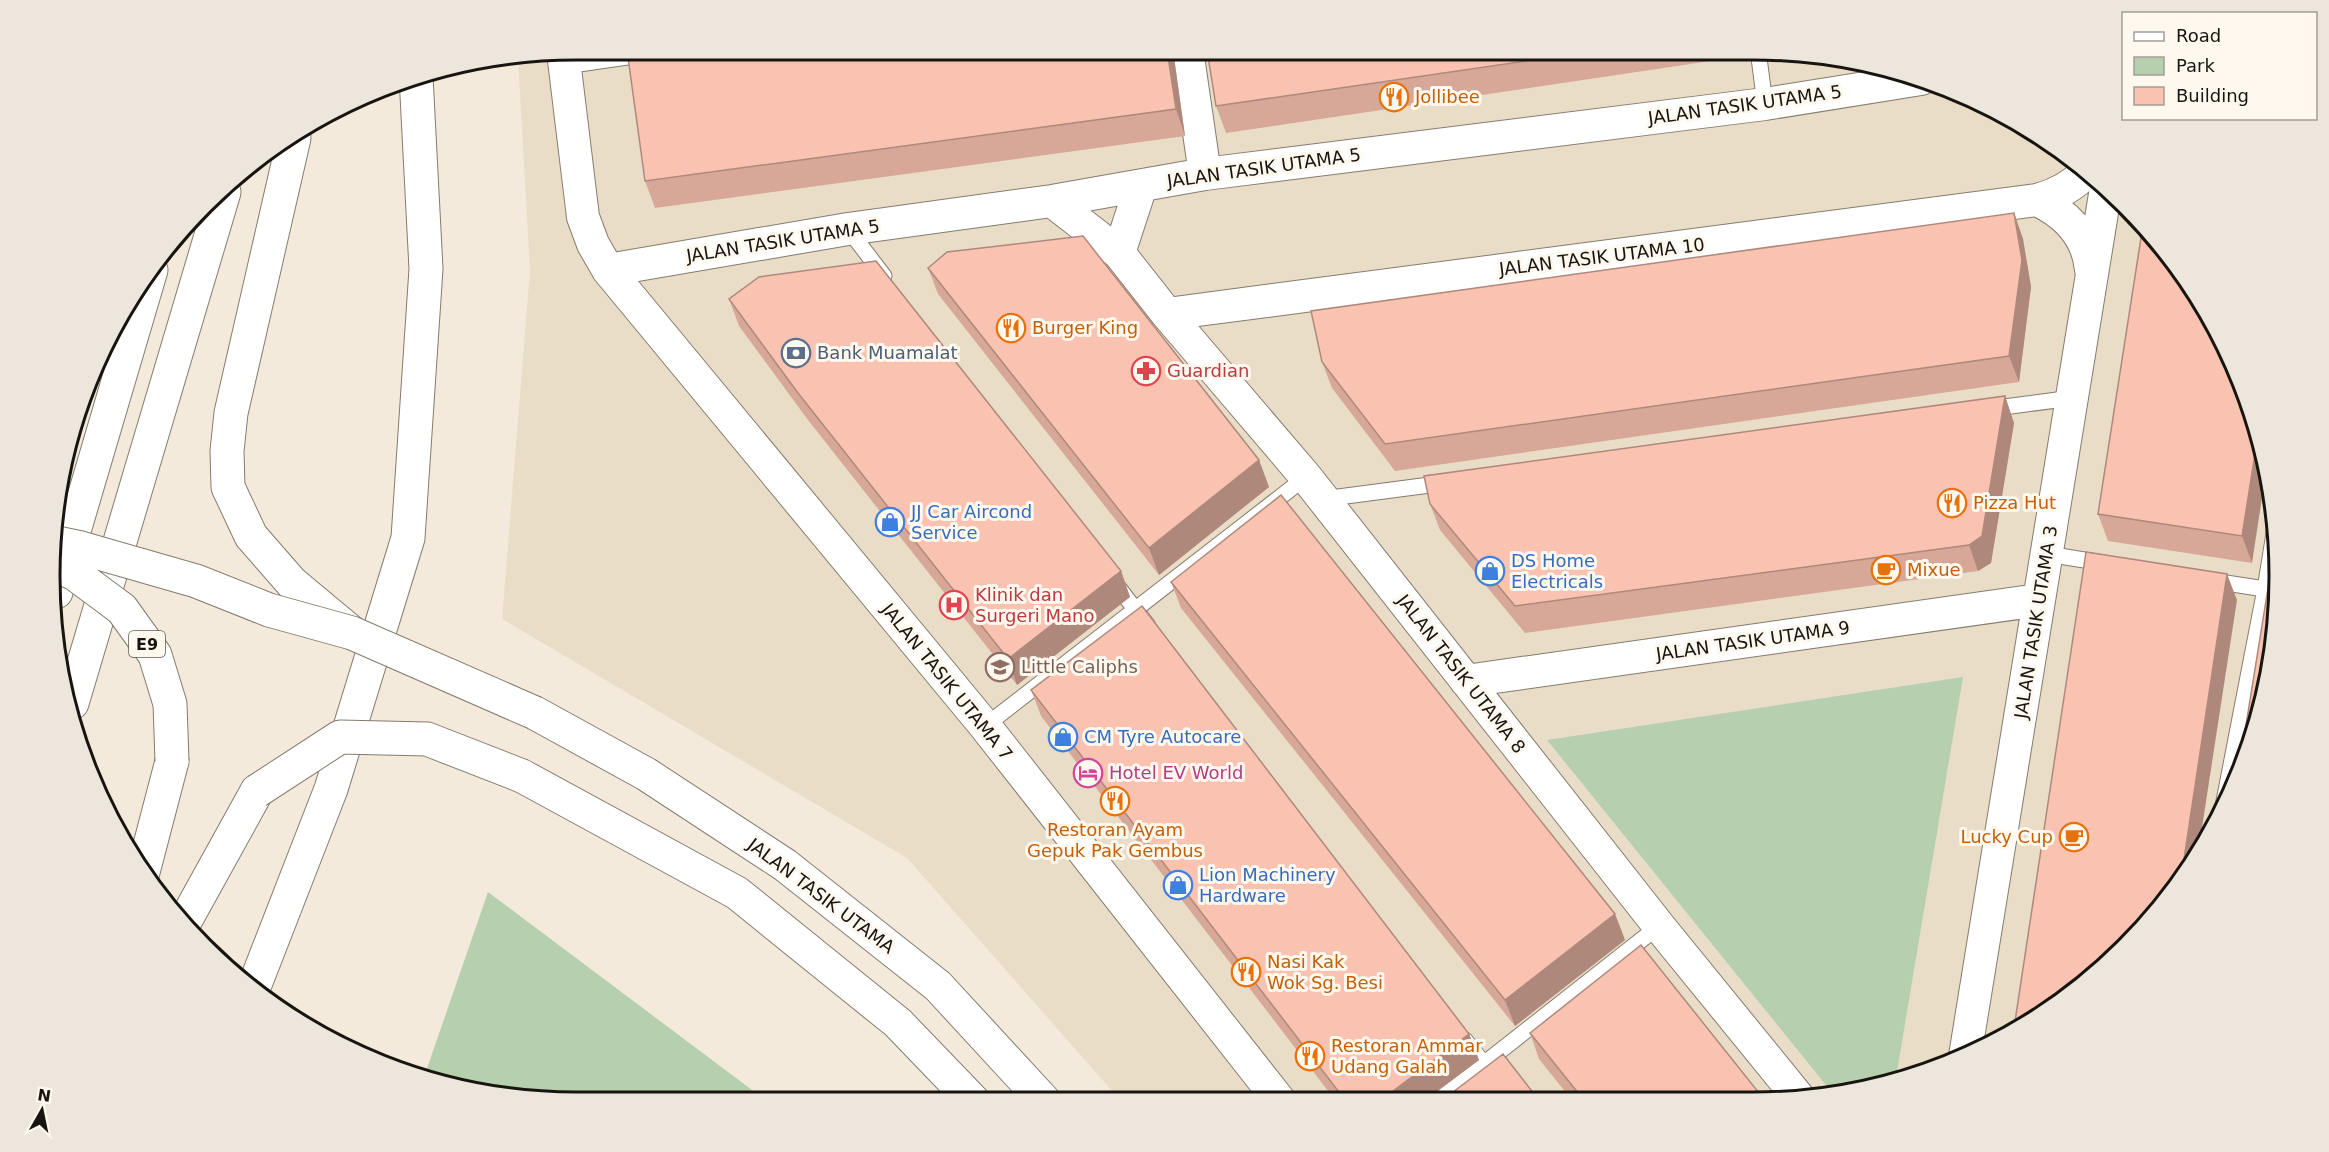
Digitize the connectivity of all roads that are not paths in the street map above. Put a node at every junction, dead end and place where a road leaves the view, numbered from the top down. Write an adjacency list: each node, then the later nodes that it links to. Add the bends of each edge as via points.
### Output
1 (564, 60): 17 (street, JALAN TASIK UTAMA 7, via 583,217)
2 (1188, 60): 8 (street)
3 (1759, 60): 6 (lane)
4 (1902, 82): 6 (street, JALAN TASIK UTAMA 5)
5 (416, 85): 48 (main road, via 426,269 408,538 331,789)
6 (1765, 104): 8 (street, JALAN TASIK UTAMA 5)
7 (292, 145): 37 (main road, via 231,413 228,487 251,536 292,583)
8 (1205, 174): 10 (street, JALAN TASIK UTAMA 5)
9 (2081, 178): 12 (street, JALAN TASIK UTAMA 10, via 2052,196)
10 (1141, 186): 13 (street, JALAN TASIK UTAMA 5); 16 (street)
11 (2104, 198): 18 (street, JALAN TASIK UTAMA 3)
12 (2037, 200): 18 (street, via 2066,217 2076,229 2085,243); 21 (street, JALAN TASIK UTAMA 10)
13 (1052, 201): 15 (street, JALAN TASIK UTAMA 5); 16 (street, JALAN TASIK UTAMA 8)
14 (221, 202): 40 (main road)
15 (849, 229): 17 (street, JALAN TASIK UTAMA 5); 19 (lane)
16 (1119, 253): 21 (street, JALAN TASIK UTAMA 8)
17 (608, 270): 41 (street, JALAN TASIK UTAMA 7)
18 (2091, 277): 22 (street, JALAN TASIK UTAMA 3)
19 (891, 286)
20 (144, 294): 31 (main road)
21 (1167, 314): 25 (street, JALAN TASIK UTAMA 8)
22 (2072, 398): 23 (lane); 27 (street, JALAN TASIK UTAMA 3)
23 (1977, 411)
24 (1466, 480): 25 (lane)
25 (1314, 488): 36 (lane); 39 (street, JALAN TASIK UTAMA 8)
26 (61, 544): 37 (main road, bridge, via 195,581 269,610)
27 (2047, 554): 28 (lane); 34 (street, JALAN TASIK UTAMA 3)
28 (2116, 565)
29 (60, 567): 43 (main road, E9, bridge, via 122,609 155,655 170,704 172,761)
30 (1106, 572): 36 (lane)
31 (60, 578)
32 (2196, 578): 33 (lane)
33 (2269, 589)
34 (2039, 600): 39 (street, JALAN TASIK UTAMA 9); 50 (street, JALAN TASIK UTAMA 3)
35 (2268, 607): 42 (lane)
36 (1135, 609): 38 (lane); 41 (lane)
37 (352, 633): 54 (main road, JALAN TASIK UTAMA, bridge, via 535,713 646,774 785,865 938,986)
38 (1157, 638)
39 (1467, 681): 47 (street, JALAN TASIK UTAMA 8)
40 (74, 695)
41 (985, 726): 55 (street, JALAN TASIK UTAMA 7)
42 (2231, 770)
43 (146, 861)
44 (201, 892): 45 (main road); 46 (main road); 53 (main road, bridge, via 257,791 340,737 427,739 522,776 737,893 898,1023)
45 (188, 916)
46 (193, 921)
47 (1659, 927): 51 (lane); 52 (street, JALAN TASIK UTAMA 8)
48 (257, 981)
49 (1454, 1027): 51 (lane)
50 (1967, 1045)
51 (1484, 1065): 56 (lane); 57 (lane)
52 (1794, 1090)
53 (964, 1092)
54 (1036, 1092)
55 (1273, 1092)
56 (1448, 1092)
57 (1506, 1092)

